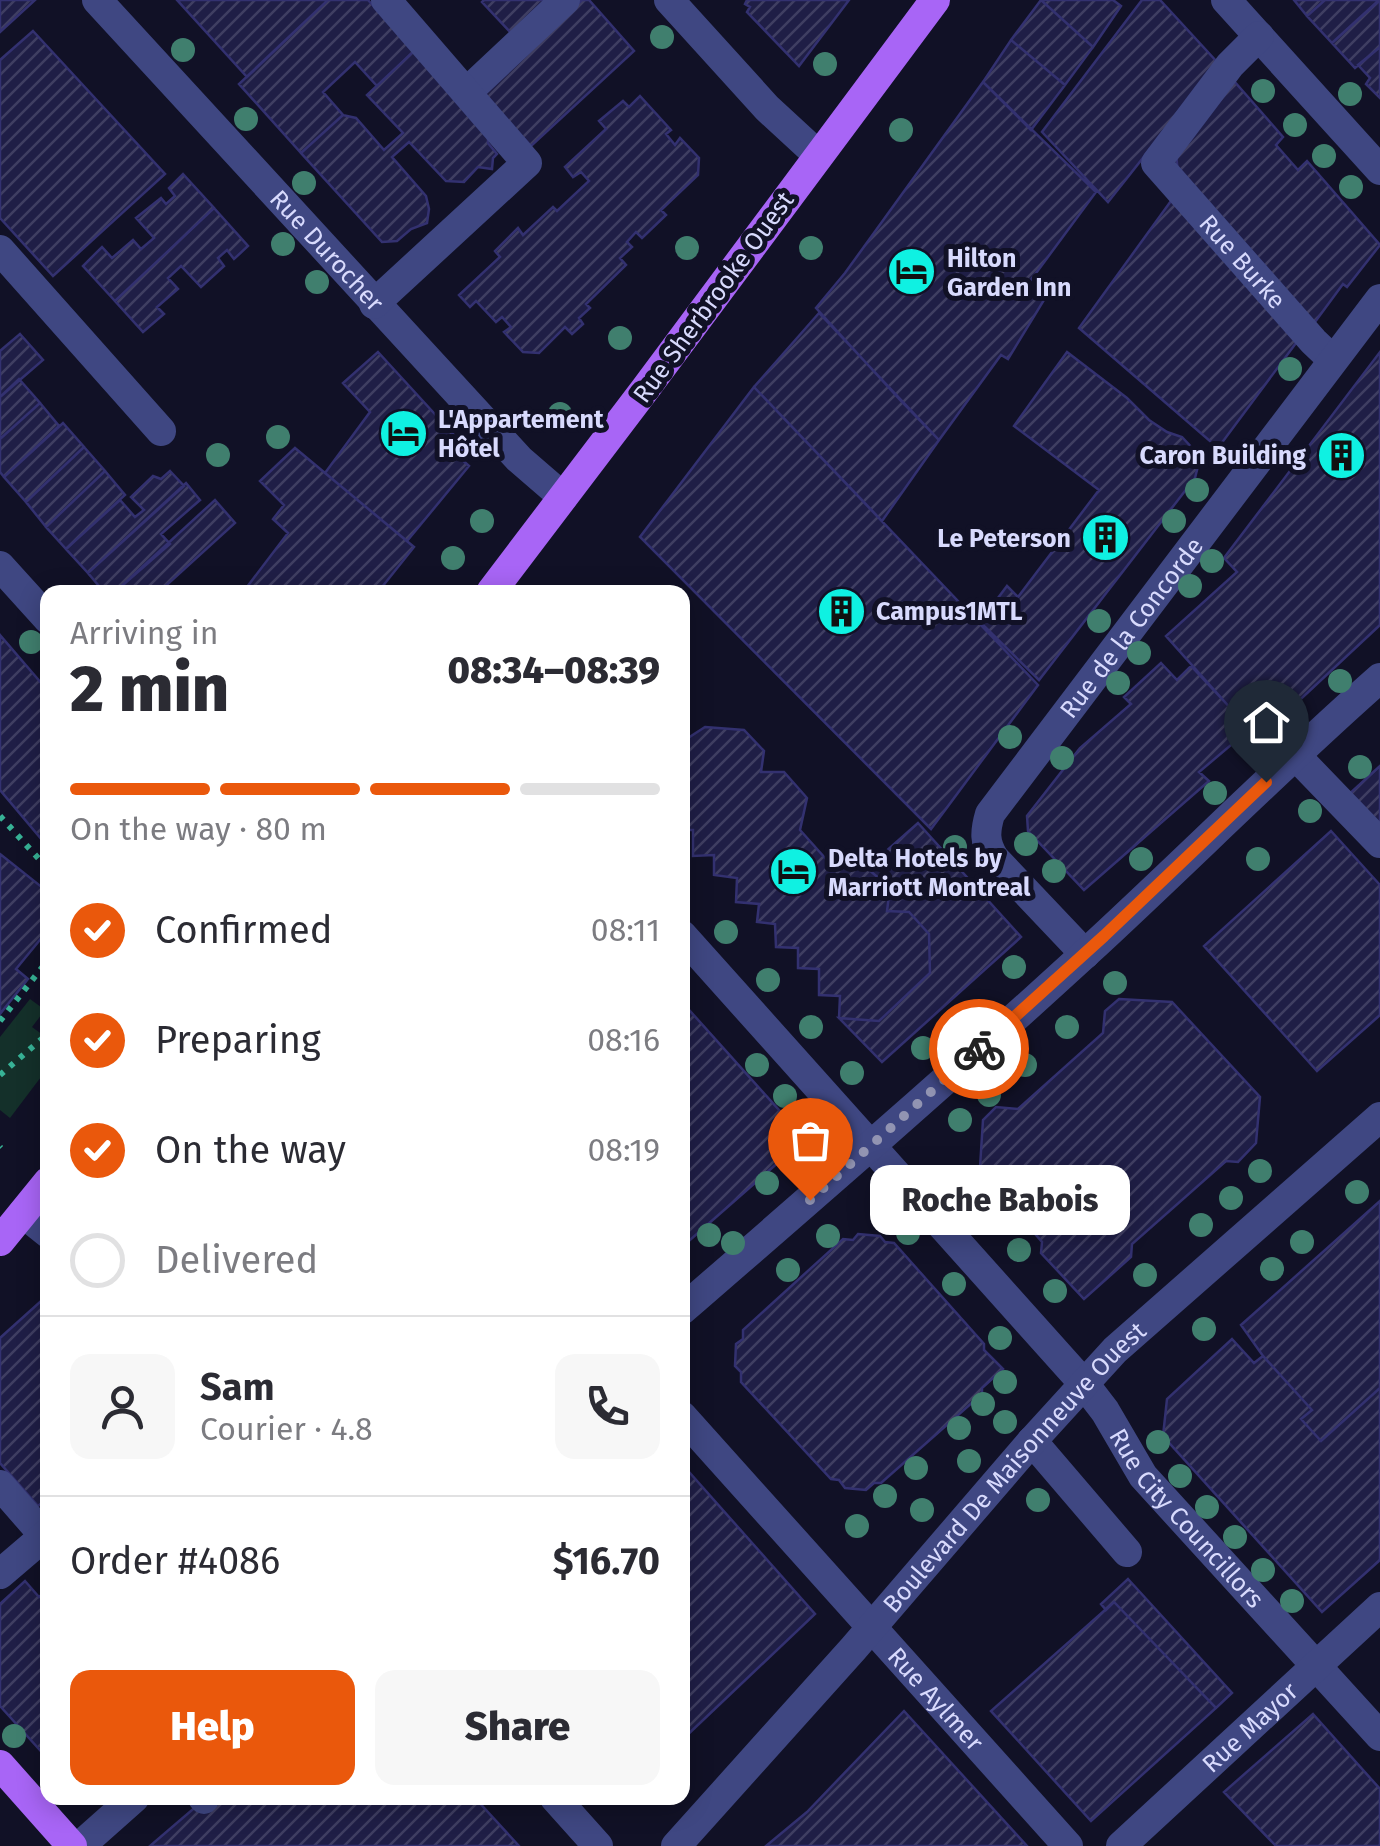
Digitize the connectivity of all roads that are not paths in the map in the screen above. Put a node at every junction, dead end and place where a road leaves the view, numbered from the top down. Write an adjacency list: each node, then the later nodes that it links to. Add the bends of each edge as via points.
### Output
1 (97, 0): 13 (street, Rue Durocher)
2 (386, 0): 8 (street)
3 (565, 0): 8 (street)
4 (669, 0): 9 (street)
5 (935, 0): 9 (main road, Rue Sherbrooke Ouest)
6 (1226, 0): 7 (street)
7 (1259, 36): 10 (street); 14 (street, Rue Burke, via 1156,163)
8 (466, 92): 13 (street, via 527,163)
9 (818, 155): 16 (main road, Rue Sherbrooke Ouest)
10 (1380, 170)
11 (0, 250): 15 (street)
12 (1380, 298): 14 (street, Rue de la Concorde)
13 (374, 304): 16 (street, Rue Durocher)
14 (1333, 360): 24 (street, Rue de la Concorde, via 990,814 986,845 994,858)
15 (162, 431)
16 (563, 497): 18 (main road, Rue Sherbrooke Ouest)
17 (0, 566): 19 (street)
18 (495, 585)
19 (40, 610)
20 (1380, 678): 21 (street)
21 (1294, 754): 22 (street); 24 (street)
22 (1380, 843)
23 (690, 943): 26 (street, Rue City Councillors)
24 (1085, 954): 26 (street)
25 (1380, 1117): 32 (street, Boulevard De Maisonneuve Ouest, via 1115,1350)
26 (872, 1146): 31 (street); 32 (street, Rue City Councillors)
27 (40, 1192): 28 (main road)
28 (23, 1213): 29 (street); 30 (main road)
29 (40, 1227)
30 (0, 1240)
31 (690, 1303)
32 (1086, 1385): 34 (street, Boulevard De Maisonneuve Ouest); 42 (street, Rue City Councillors, via 1143,1476)
33 (690, 1425): 41 (street, Rue Aylmer)
34 (1032, 1441): 38 (street); 41 (street, Boulevard De Maisonneuve Ouest)
35 (0, 1485): 36 (street)
36 (40, 1529)
37 (40, 1541): 39 (street)
38 (1127, 1552)
39 (0, 1574)
40 (1380, 1607): 42 (street, Rue Mayor)
41 (872, 1626): 50 (street, Boulevard De Maisonneuve Ouest); 51 (street, Rue Aylmer)
42 (1317, 1664): 43 (street, Rue City Councillors); 52 (street, Rue Mayor)
43 (1380, 1736)
44 (0, 1765): 47 (main road)
45 (126, 1805): 48 (street)
46 (561, 1805): 49 (street)
47 (72, 1846)
48 (80, 1846)
49 (598, 1846)
50 (676, 1846)
51 (1068, 1846)
52 (1121, 1846)

